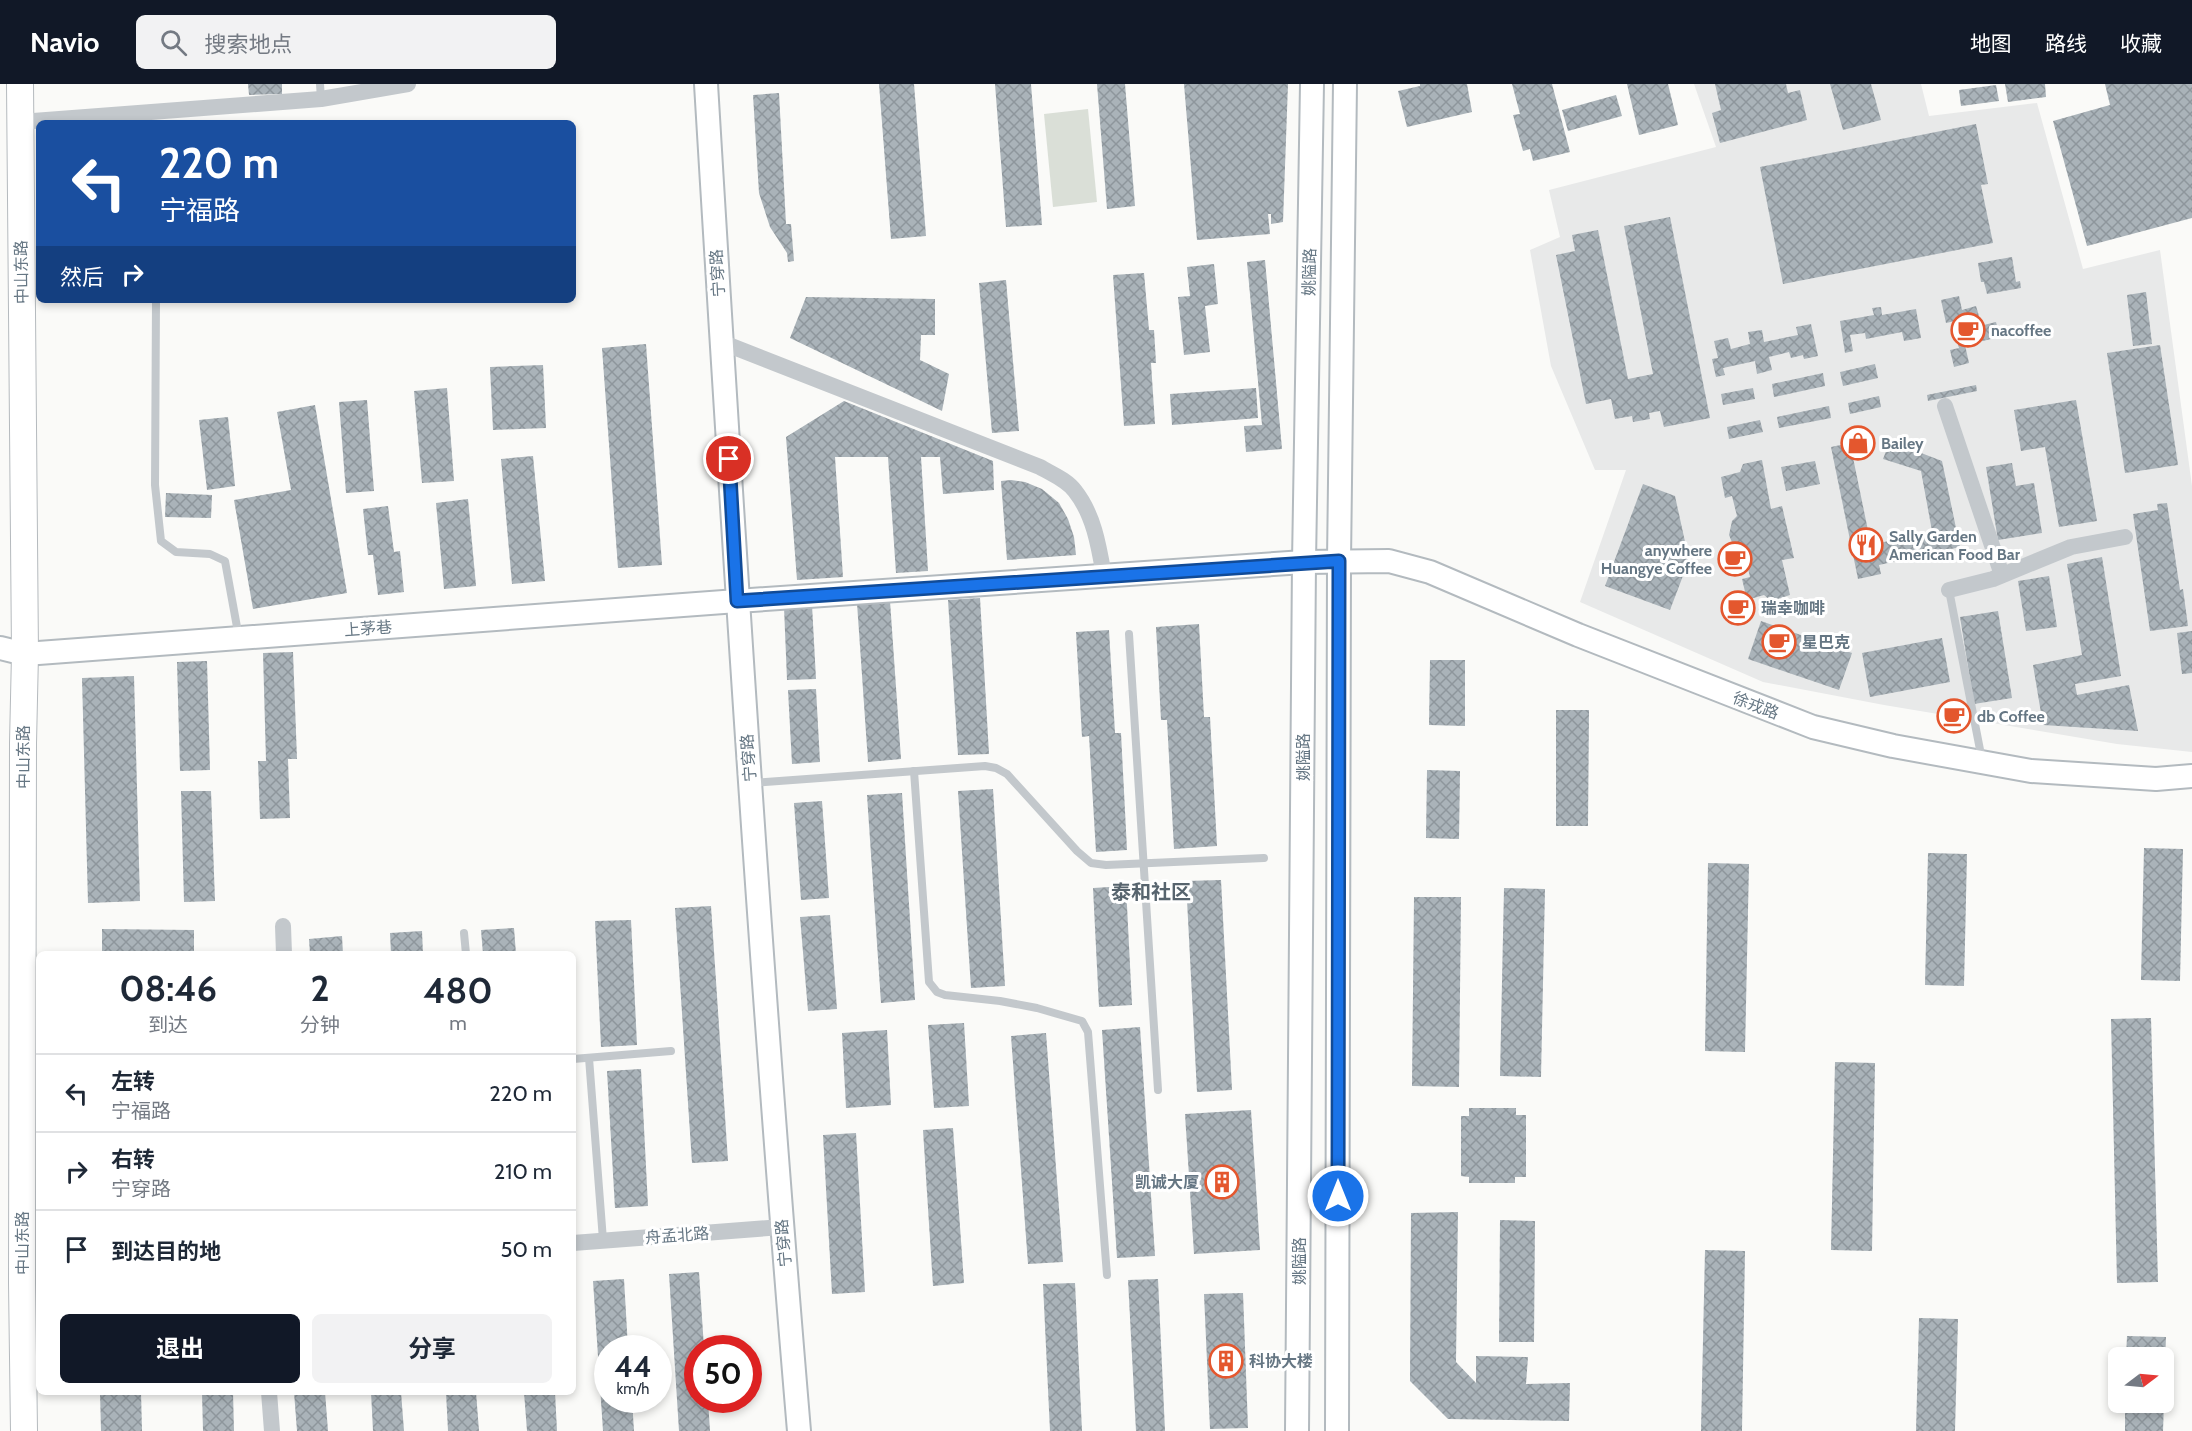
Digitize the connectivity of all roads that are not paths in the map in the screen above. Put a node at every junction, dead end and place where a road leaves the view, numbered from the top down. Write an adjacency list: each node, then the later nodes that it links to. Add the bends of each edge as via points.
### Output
1 (20, 84): 9 (main road, 中山东路)
2 (408, 84): 6 (street)
3 (706, 84): 13 (street, 宁穿路)
4 (1312, 84): 17 (street, 姚隘路)
5 (1345, 84): 16 (street, 姚隘路)
6 (321, 92): 7 (street)
7 (158, 118): 8 (street)
8 (89, 120)
9 (20, 122): 10 (street); 11 (main road, 中山东路)
10 (36, 122)
11 (10, 187): 25 (main road, 中山东路)
12 (156, 303): 23 (lane, via 155,485 161,541 176,552 210,554 225,561)
13 (722, 342): 19 (street, via 1040,467 1064,481 1075,490 1090,519); 21 (street, 宁穿路)
14 (1945, 406): 18 (street)
15 (2126, 537): 18 (street, via 2071,547)
16 (1339, 561): 17 (street, 徐戎路); 26 (street, 徐戎路, via 1389,561 1430,572 1813,727); 50 (street, 姚隘路)
17 (1304, 562): 19 (street, 徐戎路); 49 (street, 姚隘路)
18 (2002, 575): 20 (street)
19 (1104, 576): 21 (street, 上茅巷)
20 (1949, 590): 26 (lane)
21 (737, 601): 23 (street, 上茅巷); 29 (street, 宁穿路)
22 (1129, 634): 31 (lane)
23 (239, 638): 25 (street, 上茅巷)
24 (0, 648): 25 (street, 上茅巷)
25 (25, 654): 44 (main road, 中山东路)
26 (1982, 762): 28 (street, 徐戎路, via 2031,771 2156,779)
27 (914, 771): 29 (lane); 31 (lane, via 996,768 1007,774 1091,863); 43 (lane, via 929,982 945,995 1009,1002 1082,1021 1088,1032)
28 (2192, 777)
29 (750, 783): 40 (street, 宁穿路)
30 (1264, 858): 31 (lane)
31 (1144, 863): 39 (lane)
32 (283, 926): 34 (street)
33 (464, 933): 35 (lane)
34 (284, 951)
35 (466, 951)
36 (671, 1051): 37 (lane)
37 (589, 1058): 38 (lane); 41 (lane)
38 (576, 1059)
39 (1158, 1090)
40 (782, 1227): 41 (street, 舟孟北路); 48 (street, 宁穿路)
41 (603, 1240): 42 (street, 舟孟北路)
42 (576, 1243)
43 (1107, 1275)
44 (31, 1282): 46 (main road, 中山东路)
45 (268, 1395): 47 (street)
46 (24, 1431)
47 (272, 1431)
48 (800, 1431)
49 (1298, 1431)
50 (1337, 1431)

